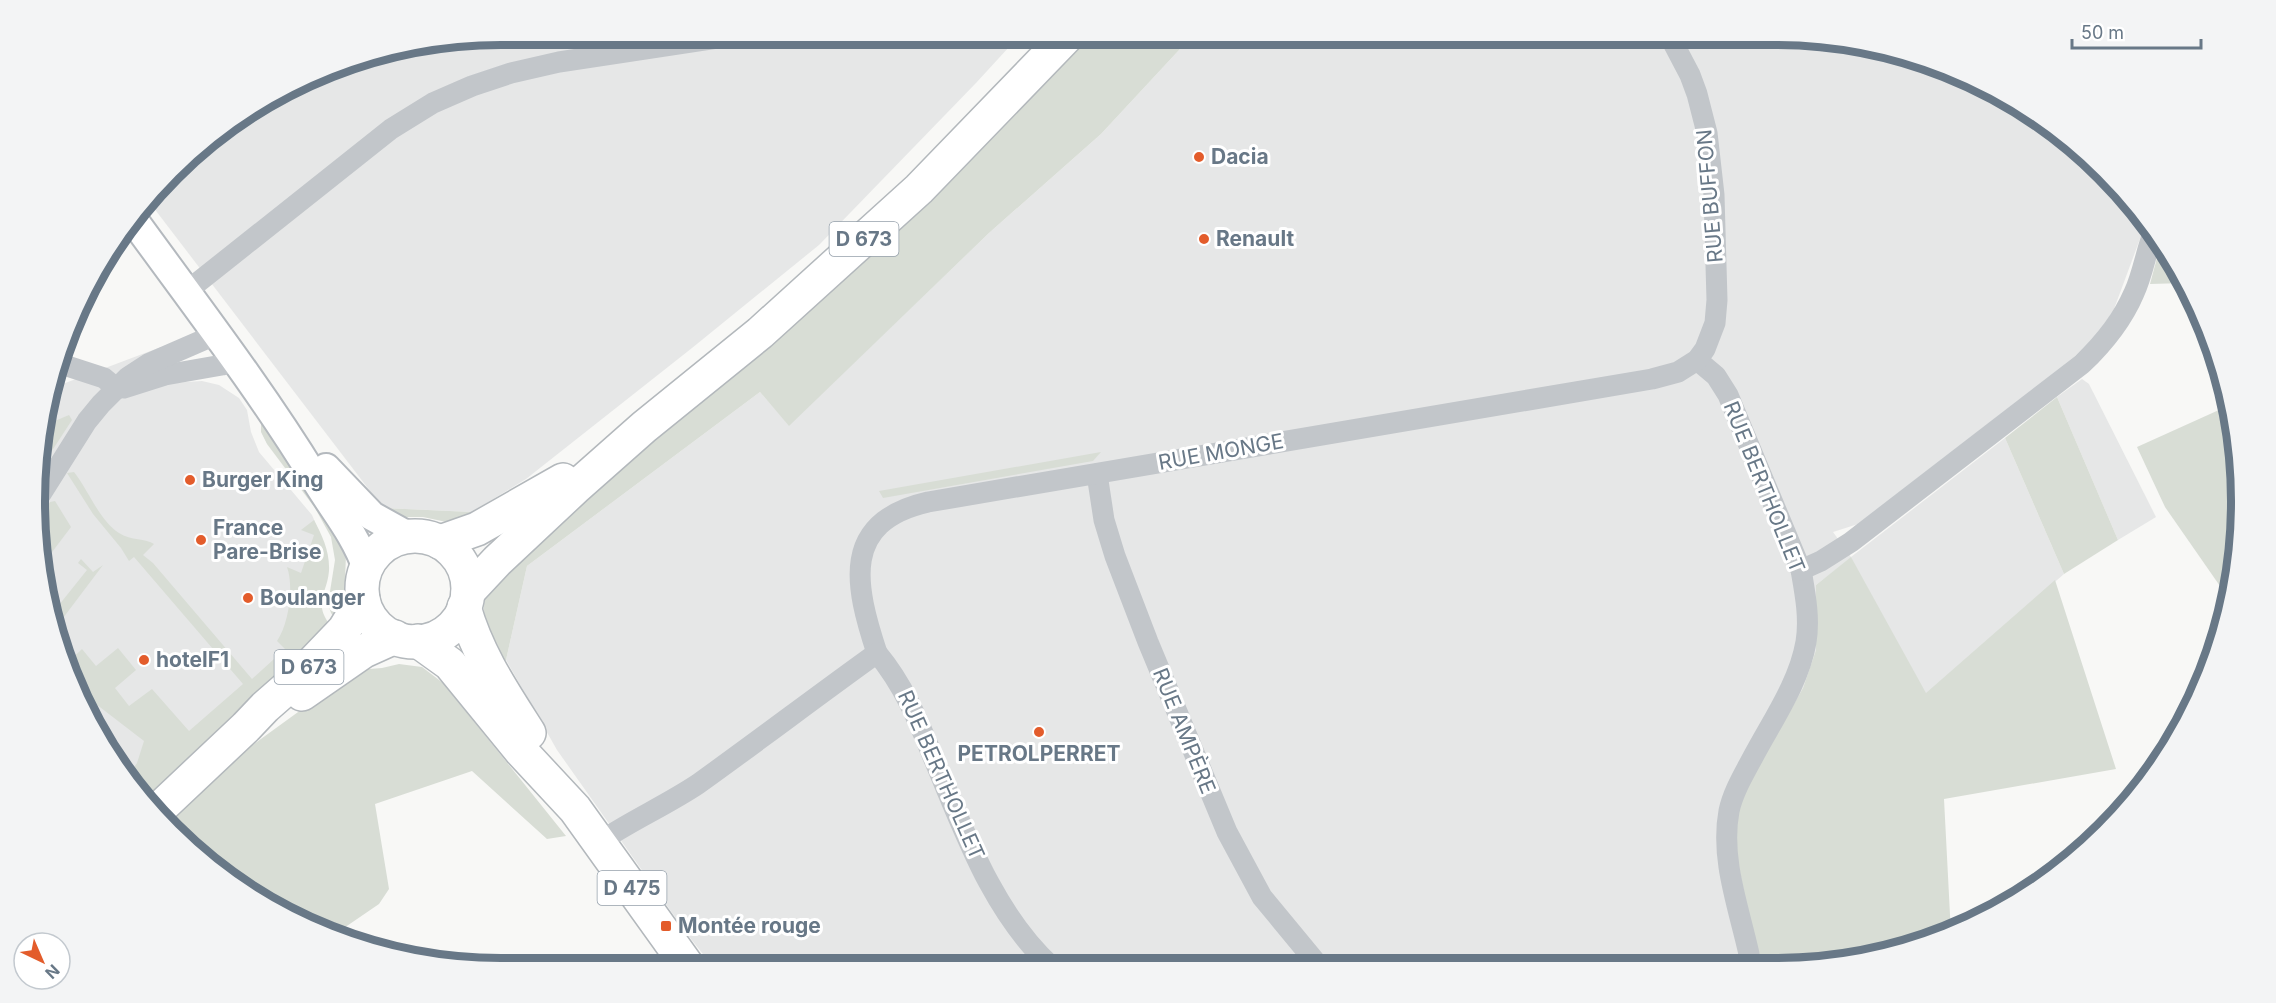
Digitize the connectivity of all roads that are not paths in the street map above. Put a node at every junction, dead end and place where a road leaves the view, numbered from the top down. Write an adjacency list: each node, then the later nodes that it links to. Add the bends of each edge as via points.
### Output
1 (628, 45): 6 (street, via 511,73 433,103 391,129)
2 (1057, 45): 12 (main road, D 673, via 918,189 760,333)
3 (1675, 45): 9 (street, RUE BUFFON, via 1697,94 1711,164 1716,323)
4 (138, 226): 6 (main road)
5 (2150, 243): 18 (street, via 2134,293 2101,346 2063,381 1851,542)
6 (187, 291): 7 (main road)
7 (216, 334): 8 (main road); 11 (street, via 148,364)
8 (234, 360): 11 (street); 13 (main road)
9 (1697, 360): 14 (street, RUE MONGE, via 1677,372 1652,379); 18 (street, RUE BERTHOLLET, via 1716,376 1728,395)
10 (66, 366): 11 (street, via 104,378)
11 (117, 389): 15 (street, via 87,421)
12 (644, 427): 17 (main road, D 673, via 545,492 477,529); 20 (main road, D 673, via 497,561)
13 (285, 429): 16 (main road, via 372,516); 19 (main road, via 350,532)
14 (1097, 474): 22 (street, RUE MONGE, via 928,502 886,519 865,546 859,572 862,601); 29 (street, RUE AMPÈRE, via 1104,520 1115,556 1227,832 1262,897)
15 (46, 487)
16 (408, 536): 17 (main road); 19 (main road, via 380,549)
17 (440, 542): 20 (main road, via 461,563)
18 (1800, 570): 30 (street, RUE BERTHOLLET, via 1808,618 1803,656 1736,792 1727,823 1729,867)
19 (365, 584): 21 (main road, via 366,609 378,626); 23 (main road, D 673, via 344,630)
20 (466, 599): 21 (main road, via 460,616 446,631 438,636); 25 (main road, D 475, via 475,639 491,673)
21 (406, 639): 23 (main road, D 673, via 364,651 271,716); 25 (main road, D 475, via 450,664 521,751)
22 (877, 653): 26 (street, via 698,784); 28 (street, RUE BERTHOLLET, via 912,705 990,883 1018,930)
23 (246, 727): 24 (main road, D 673)
24 (162, 806)
25 (575, 809): 26 (main road, D 475)
26 (598, 843): 27 (main road, D 475)
27 (682, 958)
28 (1044, 958)
29 (1312, 958)
30 (1749, 958)

